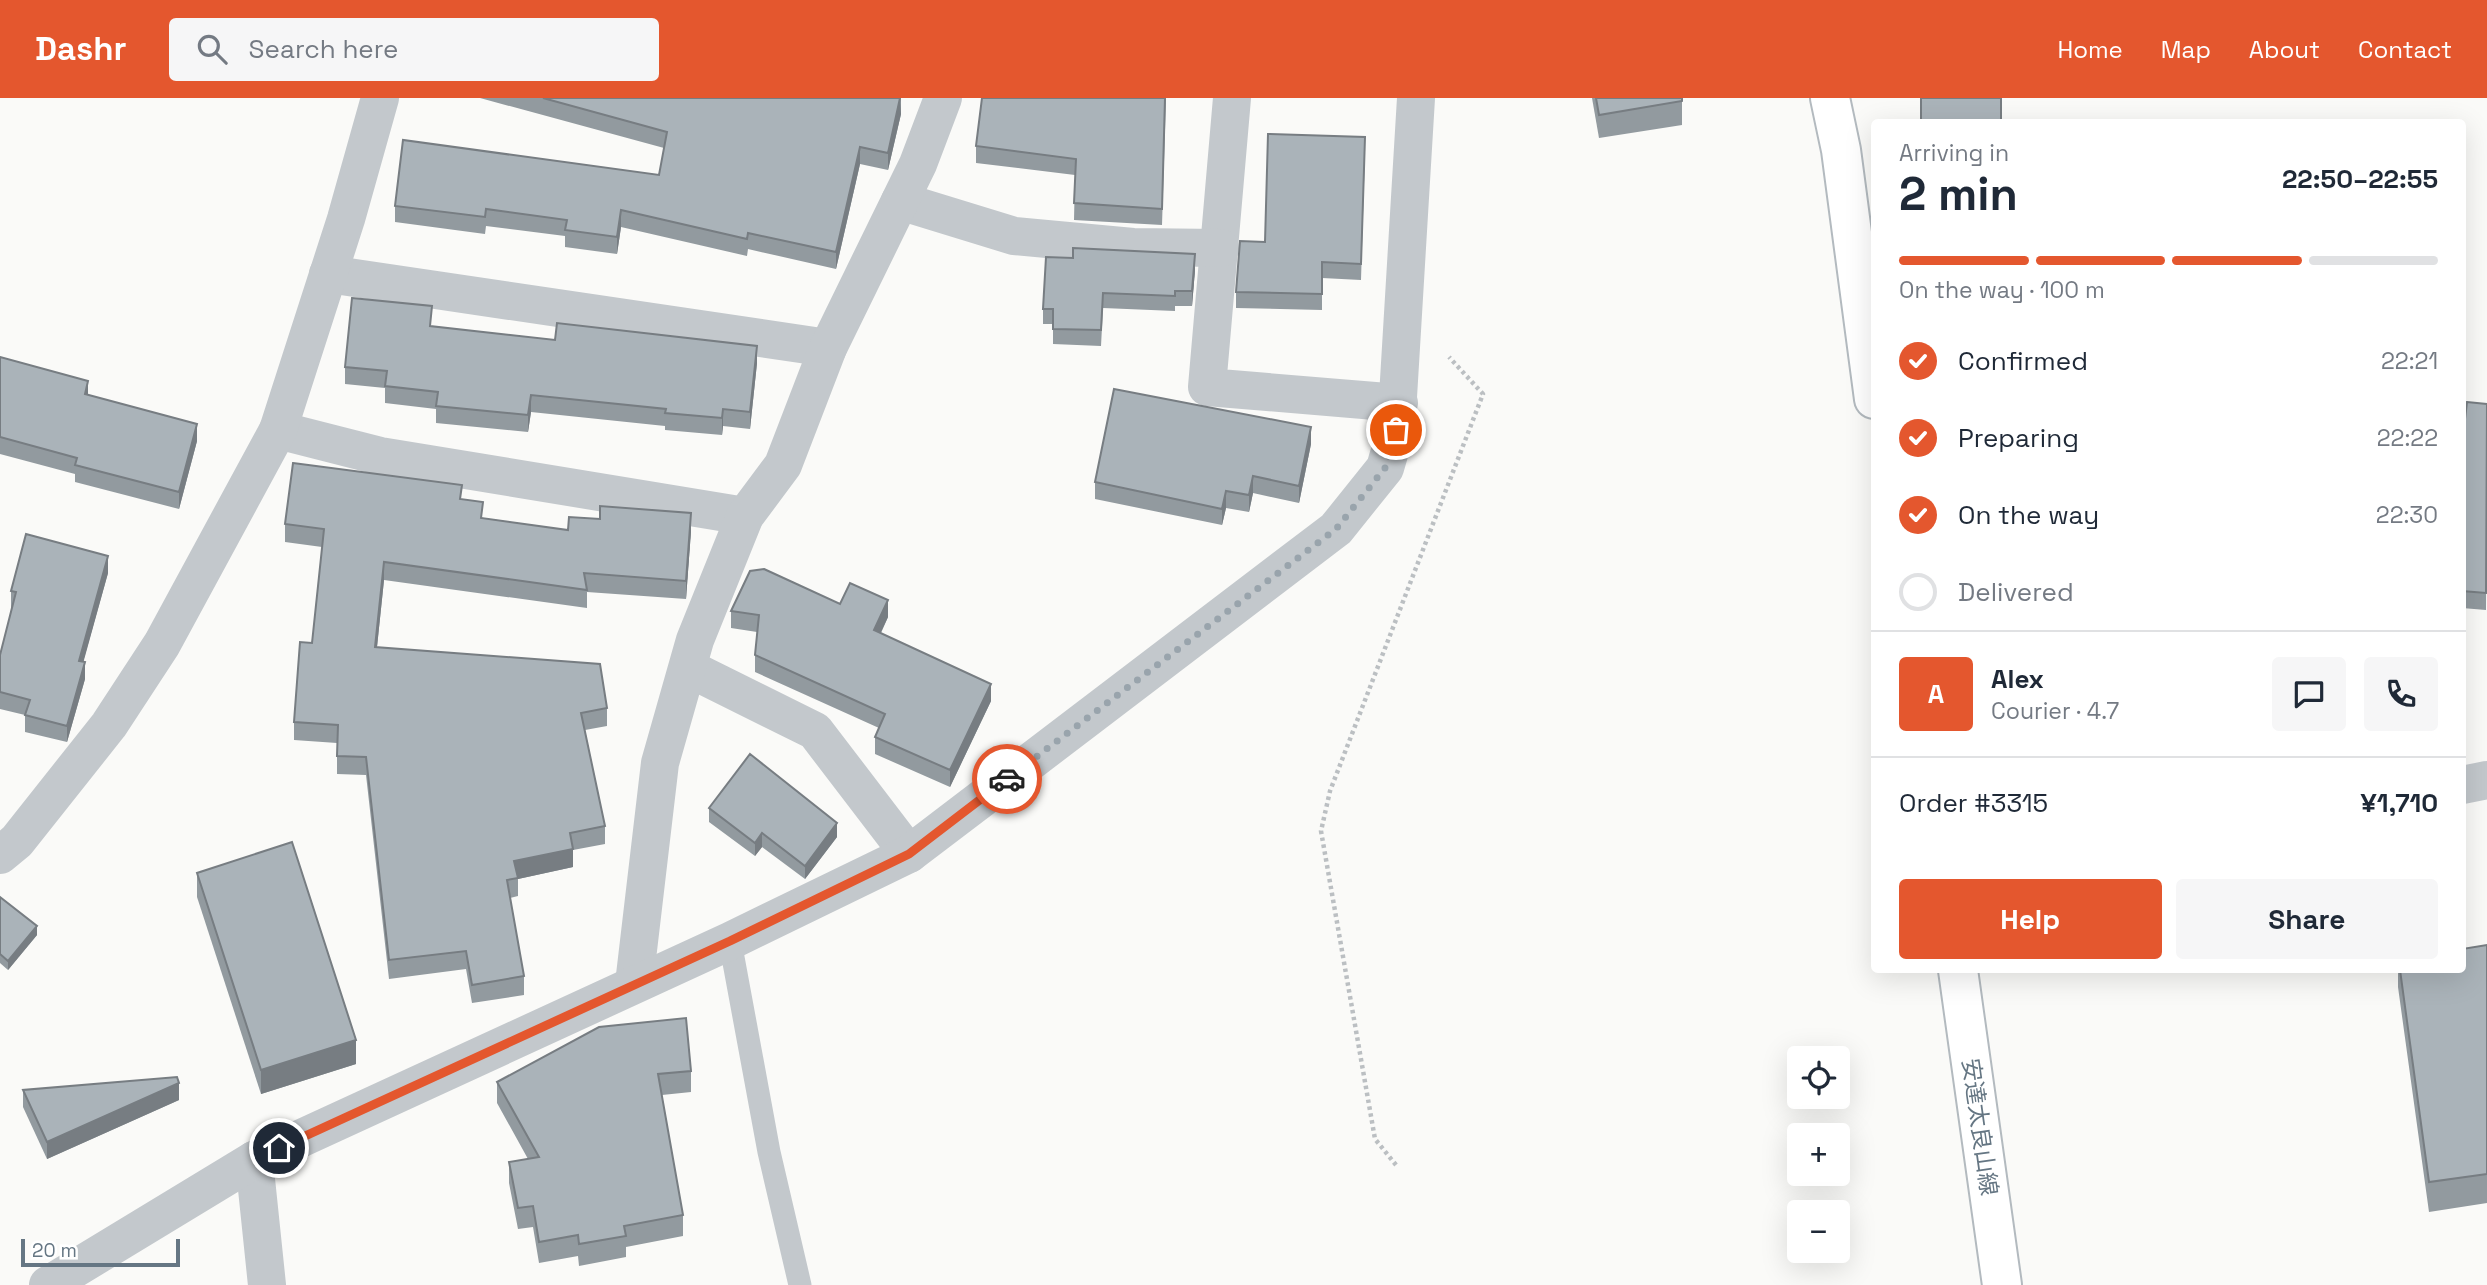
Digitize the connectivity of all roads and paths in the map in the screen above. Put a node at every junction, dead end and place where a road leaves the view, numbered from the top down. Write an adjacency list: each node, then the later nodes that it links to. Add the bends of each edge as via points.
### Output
1 (380, 98): 8 (street)
2 (943, 98): 6 (street)
3 (1232, 98): 7 (street)
4 (1416, 98): 9 (street)
5 (1830, 98): 11 (main road)
6 (900, 201): 7 (street, via 1014,236 1133,247); 10 (street)
7 (1220, 248): 12 (street, via 1207,387)
8 (328, 274): 10 (street); 13 (street)
9 (1405, 307): 12 (street); 24 (path, via 1483,394 1330,791 1321,831 1375,1139)
10 (828, 348): 14 (street, via 783,465)
11 (1871, 376)
12 (1399, 403): 18 (street, via 1385,468 1336,529)
13 (278, 430): 14 (street, via 380,456); 19 (street, via 162,644 109,725 17,841)
14 (746, 516): 15 (street)
15 (688, 668): 18 (street, via 815,731); 22 (street, via 660,764)
16 (2487, 780): 17 (street)
17 (2466, 784)
18 (909, 854): 20 (street)
19 (0, 855)
20 (730, 941): 22 (street); 27 (lane, via 769,1152)
21 (1958, 973): 28 (main road, 安達太良山線)
22 (634, 984): 23 (street)
23 (254, 1160): 25 (street); 26 (street)
24 (1396, 1166)
25 (48, 1285)
26 (267, 1285)
27 (800, 1285)
28 (2002, 1285)

